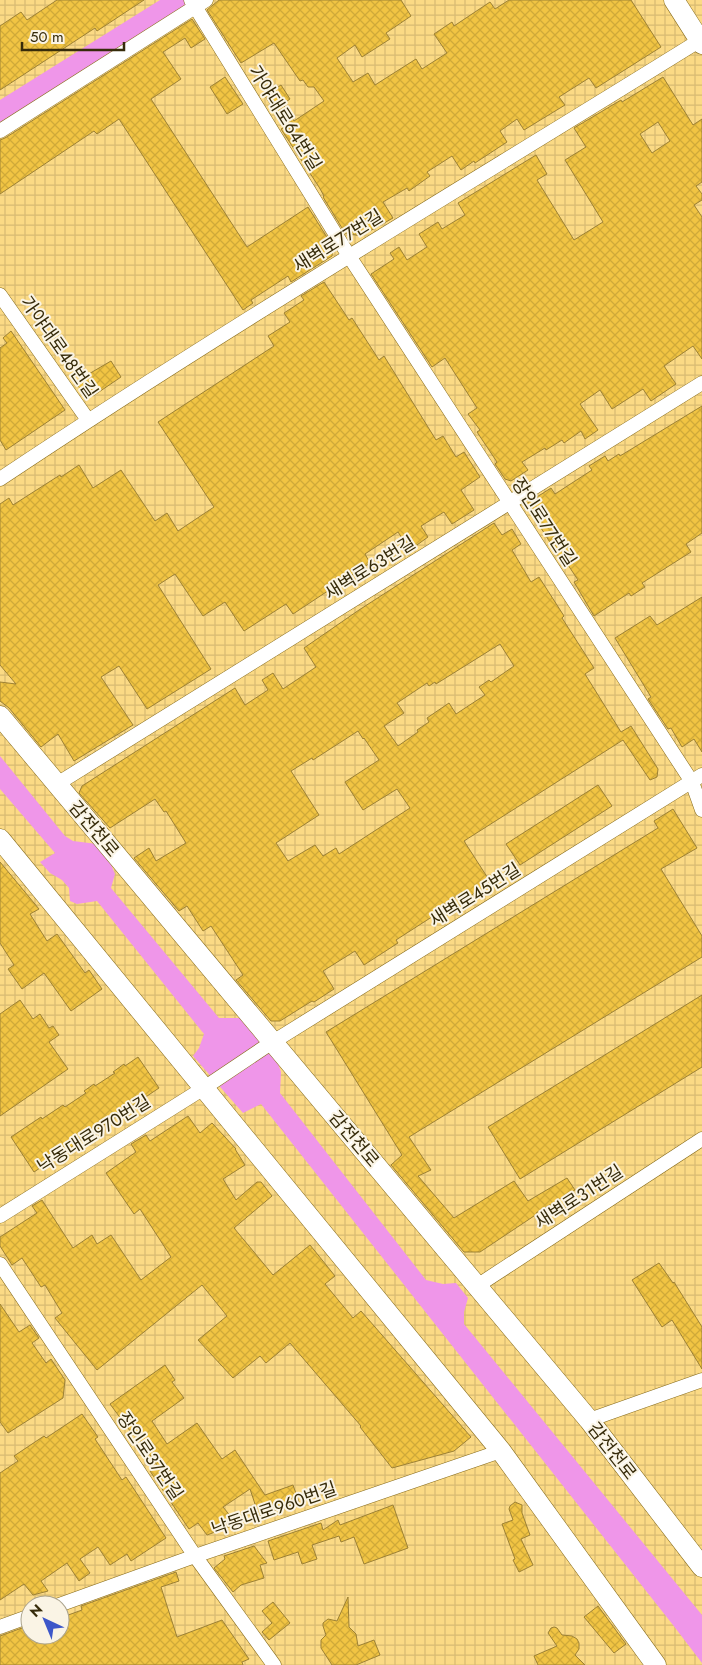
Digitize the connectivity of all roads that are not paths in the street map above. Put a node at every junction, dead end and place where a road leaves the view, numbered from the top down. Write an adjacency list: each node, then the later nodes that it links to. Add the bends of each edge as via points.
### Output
1 (674, 0): 3 (street)
2 (196, 3): 4 (street); 5 (street, 가야대로64번길)
3 (701, 41): 5 (street, 새벽로77번길)
4 (0, 130)
5 (349, 256): 8 (street, 새벽로77번길); 10 (street, 장인로77번길)
6 (0, 295): 8 (street, 가야대로48번길)
7 (702, 383): 10 (street, 새벽로63번길)
8 (88, 420): 9 (street, 새벽로77번길)
9 (0, 479)
10 (509, 503): 12 (street, 장인로77번길); 13 (street, 새벽로63번길)
11 (0, 716): 13 (street, 감전천로)
12 (697, 778): 14 (street, 장인로77번길); 16 (street, 새벽로45번길)
13 (57, 784): 16 (street, 감전천로)
14 (702, 810)
15 (0, 839): 17 (street)
16 (271, 1044): 17 (street, 새벽로45번길); 21 (street, 감전천로)
17 (206, 1087): 19 (street, 낙동대로970번길); 24 (street)
18 (702, 1139): 21 (street, 새벽로31번길)
19 (0, 1216)
20 (0, 1264): 25 (street, 장인로37번길)
21 (477, 1286): 23 (street, 감전천로)
22 (702, 1380): 23 (street)
23 (589, 1420): 26 (street, 감전천로)
24 (501, 1451): 25 (street, 낙동대로960번길); 31 (street)
25 (195, 1556): 27 (street, 낙동대로960번길); 30 (street, 장인로37번길)
26 (702, 1567)
27 (70, 1601)
28 (20, 1619): 29 (street)
29 (0, 1626)
30 (274, 1665)
31 (656, 1665)

